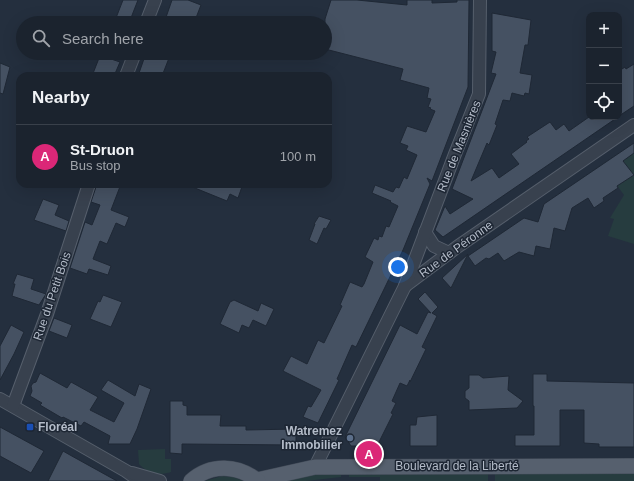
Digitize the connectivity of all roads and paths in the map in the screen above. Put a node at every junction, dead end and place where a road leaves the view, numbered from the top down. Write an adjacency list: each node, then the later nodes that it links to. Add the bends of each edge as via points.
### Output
1 (155, 0): 3 (street)
2 (480, 0): 8 (street, Rue de Masnières, via 479,94)
3 (149, 16)
4 (132, 60): 5 (street)
5 (128, 72)
6 (634, 125): 9 (street, Rue de Péronne)
7 (88, 188): 12 (street, Rue du Petit Bois, via 47,314)
8 (425, 232): 9 (street, via 434,246); 10 (street, Rue de Masnières)
9 (449, 253): 10 (street, Rue de Péronne)
10 (405, 286): 14 (street, Rue de Péronne)
11 (0, 399): 12 (street)
12 (13, 406): 15 (street)
13 (634, 466): 14 (main road, Boulevard de la Liberté)
14 (315, 467): 19 (main road, Boulevard de la Liberté)
15 (126, 471): 16 (street); 17 (street)
16 (140, 481)
17 (160, 481)
18 (191, 481): 19 (main road, via 206,471 221,468 236,469)
19 (257, 481)

